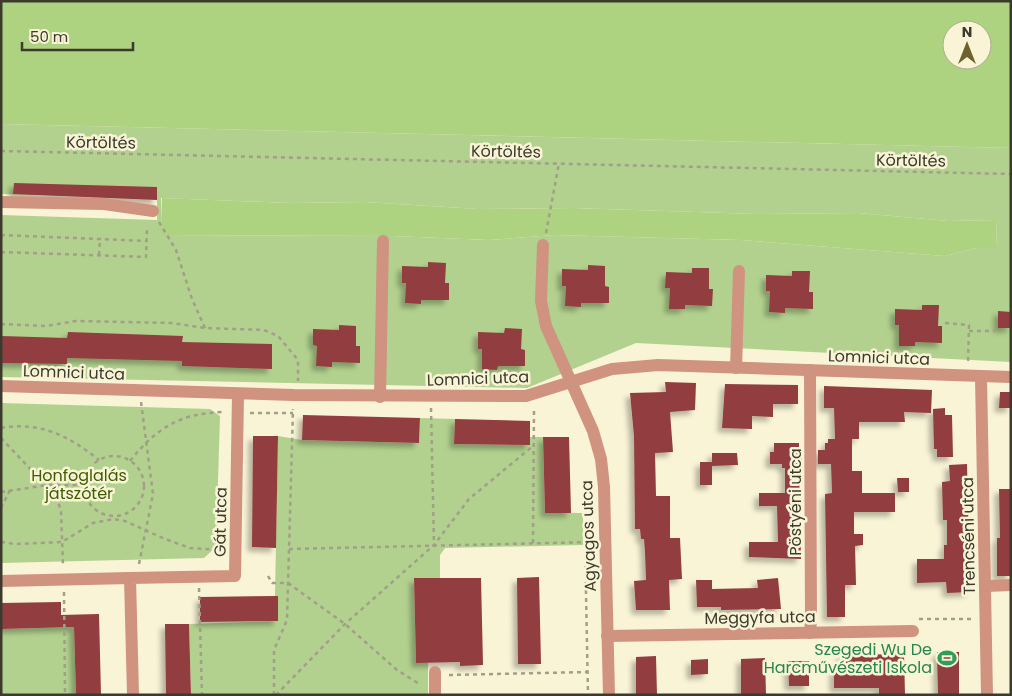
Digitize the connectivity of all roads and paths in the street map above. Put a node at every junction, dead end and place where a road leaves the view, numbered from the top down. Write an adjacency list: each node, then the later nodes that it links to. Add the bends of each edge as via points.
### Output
1 (1, 151): 2 (path, Körtöltés)
2 (559, 163): 3 (path, Körtöltés); 11 (path)
3 (1011, 174)
4 (1, 202): 5 (street, via 104,204)
5 (154, 211): 17 (path, via 176,250)
6 (147, 228): 9 (path)
7 (1, 235): 8 (path)
8 (100, 238): 9 (path); 13 (path)
9 (147, 241): 13 (path, via 146,257)
10 (382, 241): 32 (street)
11 (543, 245): 25 (street, Agyagos utca, via 541,301 546,326)
12 (1, 252): 13 (path)
13 (99, 255)
14 (739, 271): 20 (street)
15 (945, 323): 18 (path, via 969,325)
16 (1, 324): 17 (path, via 46,326 76,321 172,323)
17 (205, 328): 30 (path, via 264,330 278,336 298,360 298,384)
18 (969, 331): 19 (path); 22 (path)
19 (995, 331)
20 (736, 368): 21 (street, Lomnici utca); 25 (street, Lomnici utca, via 636,366 612,369)
21 (810, 370): 22 (street, Lomnici utca); 66 (street, Pöstyéni utca)
22 (968, 376): 23 (street, Lomnici utca)
23 (981, 377): 24 (street, Lomnici utca); 63 (street, Trencséni utca)
24 (1011, 377)
25 (569, 382): 29 (street, Lomnici utca); 48 (street, Agyagos utca, via 593,431 601,459)
26 (1, 386): 27 (street, Lomnici utca)
27 (141, 390): 28 (street, Lomnici utca); 37 (path)
28 (238, 394): 30 (street, Lomnici utca); 33 (street, Gát utca)
29 (535, 394): 31 (street, Lomnici utca); 38 (path)
30 (294, 395): 32 (street, Lomnici utca); 34 (path)
31 (430, 396): 32 (street, Lomnici utca); 53 (path)
32 (380, 397)
33 (238, 412): 34 (path); 37 (path, via 200,413 176,420); 55 (street, Gát utca)
34 (293, 413): 54 (path)
35 (1, 428): 39 (path, via 25,425 53,431 76,441)
36 (1, 438): 41 (path)
37 (146, 441): 40 (path); 47 (path, via 154,494)
38 (533, 446): 52 (path); 53 (path, via 468,499)
39 (99, 460): 40 (path, via 115,456); 42 (path, via 91,466)
40 (130, 461): 46 (path, via 138,468 144,489 134,508)
41 (48, 485): 42 (path); 43 (path); 50 (path, via 62,510)
42 (84, 485): 46 (path, via 84,493 92,507)
43 (10, 490): 44 (path); 45 (path)
44 (1, 492)
45 (1, 508)
46 (114, 518): 47 (path); 50 (path, via 93,523)
47 (146, 529): 55 (path, via 190,548); 58 (path)
48 (605, 541): 51 (path); 67 (street, Agyagos utca)
49 (1, 542): 50 (path)
50 (62, 542): 59 (path)
51 (585, 542): 52 (path); 68 (path)
52 (533, 543): 53 (path)
53 (434, 545): 54 (path); 64 (path)
54 (289, 548): 61 (path)
55 (236, 550): 57 (street, Gát utca, via 235,576)
56 (268, 576): 61 (path, via 272,583)
57 (198, 577): 58 (street, Gát utca); 73 (path)
58 (135, 578): 59 (street, Gát utca); 72 (street)
59 (64, 580): 60 (street, Gát utca); 71 (path)
60 (1, 581)
61 (288, 583): 64 (path); 74 (path, via 287,620 274,650)
62 (1011, 585): 63 (street)
63 (986, 586): 77 (street, Trencséni utca)
64 (345, 624): 70 (path, via 397,670); 74 (path)
65 (913, 631): 66 (street, Meggyfa utca)
66 (810, 633): 67 (street, Meggyfa utca)
67 (607, 636): 76 (street, Agyagos utca)
68 (587, 672): 69 (path); 75 (path)
69 (435, 674): 70 (street)
70 (431, 692)
71 (65, 695)
72 (133, 695)
73 (202, 695)
74 (275, 695)
75 (588, 695)
76 (608, 695)
77 (987, 695)

